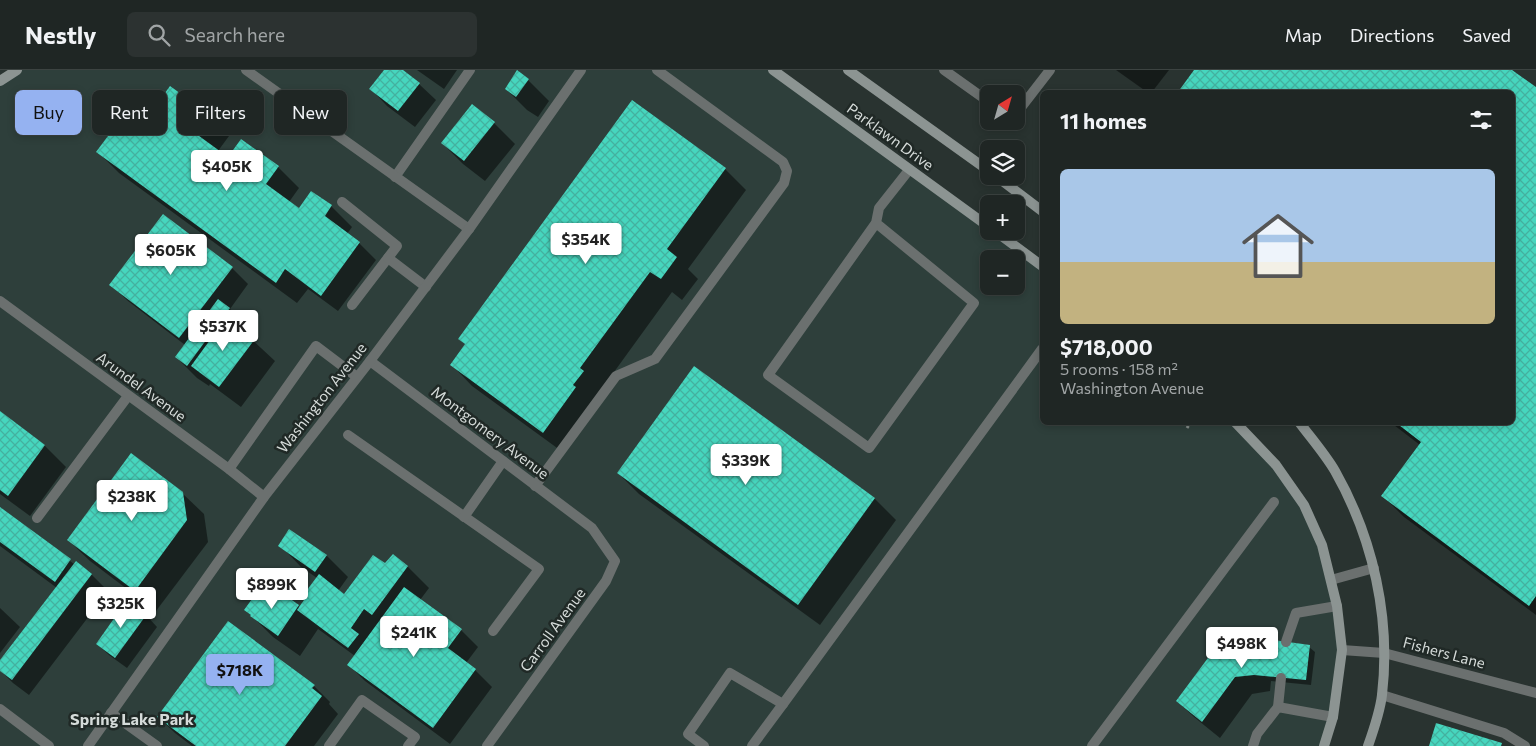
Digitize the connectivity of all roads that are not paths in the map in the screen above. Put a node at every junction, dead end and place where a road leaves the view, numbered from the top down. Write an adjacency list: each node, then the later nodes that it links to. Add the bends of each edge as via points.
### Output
1 (17, 70): 11 (main road)
2 (246, 70): 10 (street)
3 (470, 70): 16 (street)
4 (581, 70): 22 (street, Washington Avenue)
5 (656, 70): 38 (street, via 783,162 787,171 784,183 655,359 616,376)
6 (773, 70): 15 (main road, Parklawn Drive)
7 (848, 70): 14 (main road, Parklawn Drive)
8 (944, 70): 12 (street)
9 (1050, 70): 13 (street)
10 (258, 74): 16 (street)
11 (0, 81)
12 (980, 96)
13 (1025, 102)
14 (980, 165)
15 (909, 170): 20 (main road, Parklawn Drive); 21 (street, via 879,208)
16 (395, 176): 22 (street)
17 (1008, 185): 19 (main road)
18 (342, 202): 24 (street, via 397,246)
19 (1040, 209)
20 (980, 221)
21 (876, 224): 21 (street, via 768,374 870,448 974,303)
22 (469, 230): 26 (street, Washington Avenue)
23 (1006, 240): 25 (main road)
24 (388, 258): 26 (street); 28 (street)
25 (1040, 265)
26 (426, 287): 30 (street, Washington Avenue)
27 (0, 301): 32 (street, Arundel Avenue)
28 (352, 305)
29 (1040, 352): 54 (street)
30 (370, 361): 31 (street, Washington Avenue); 36 (street, Montgomery Avenue)
31 (357, 377): 37 (street, via 316,346); 39 (street, Washington Avenue)
32 (128, 396): 37 (street, Arundel Avenue); 42 (street)
33 (1238, 425): 45 (main road, via 1276,465 1304,506 1322,545)
34 (1301, 425): 44 (main road, via 1334,470 1362,526)
35 (348, 435): 41 (street)
36 (502, 461): 38 (street, Montgomery Avenue); 41 (street)
37 (228, 468): 39 (street, Arundel Avenue)
38 (535, 486): 43 (street, Montgomery Avenue)
39 (264, 497): 57 (street, Washington Avenue)
40 (1274, 502): 67 (street)
41 (464, 517): 47 (street, via 539,569)
42 (37, 518)
43 (592, 528): 64 (street, Carroll Avenue, via 616,561 606,582)
44 (1374, 568): 45 (street); 50 (main road, via 1382,608)
45 (1331, 580): 46 (main road)
46 (1337, 606): 48 (street, via 1296,613); 49 (main road)
47 (494, 631)
48 (1286, 642)
49 (1342, 650): 50 (street, Fishers Lane); 58 (main road)
50 (1384, 653): 52 (street, Fishers Lane); 53 (main road)
51 (1281, 678): 55 (street)
52 (1536, 693)
53 (1382, 696): 70 (main road); 71 (street, via 1504,733)
54 (783, 704): 65 (street, via 730,673 688,734); 66 (street)
55 (1278, 707): 58 (street); 68 (street, via 1257,734)
56 (0, 709): 59 (street)
57 (111, 713): 60 (street, Washington Avenue); 61 (street)
58 (1334, 717): 69 (main road)
59 (48, 746)
60 (88, 746)
61 (157, 746)
62 (329, 746): 63 (street, via 362,700 415,737)
63 (408, 746)
64 (487, 746)
65 (704, 746)
66 (752, 746)
67 (1092, 746)
68 (1253, 746)
69 (1324, 746)
70 (1368, 746)
71 (1525, 746)

